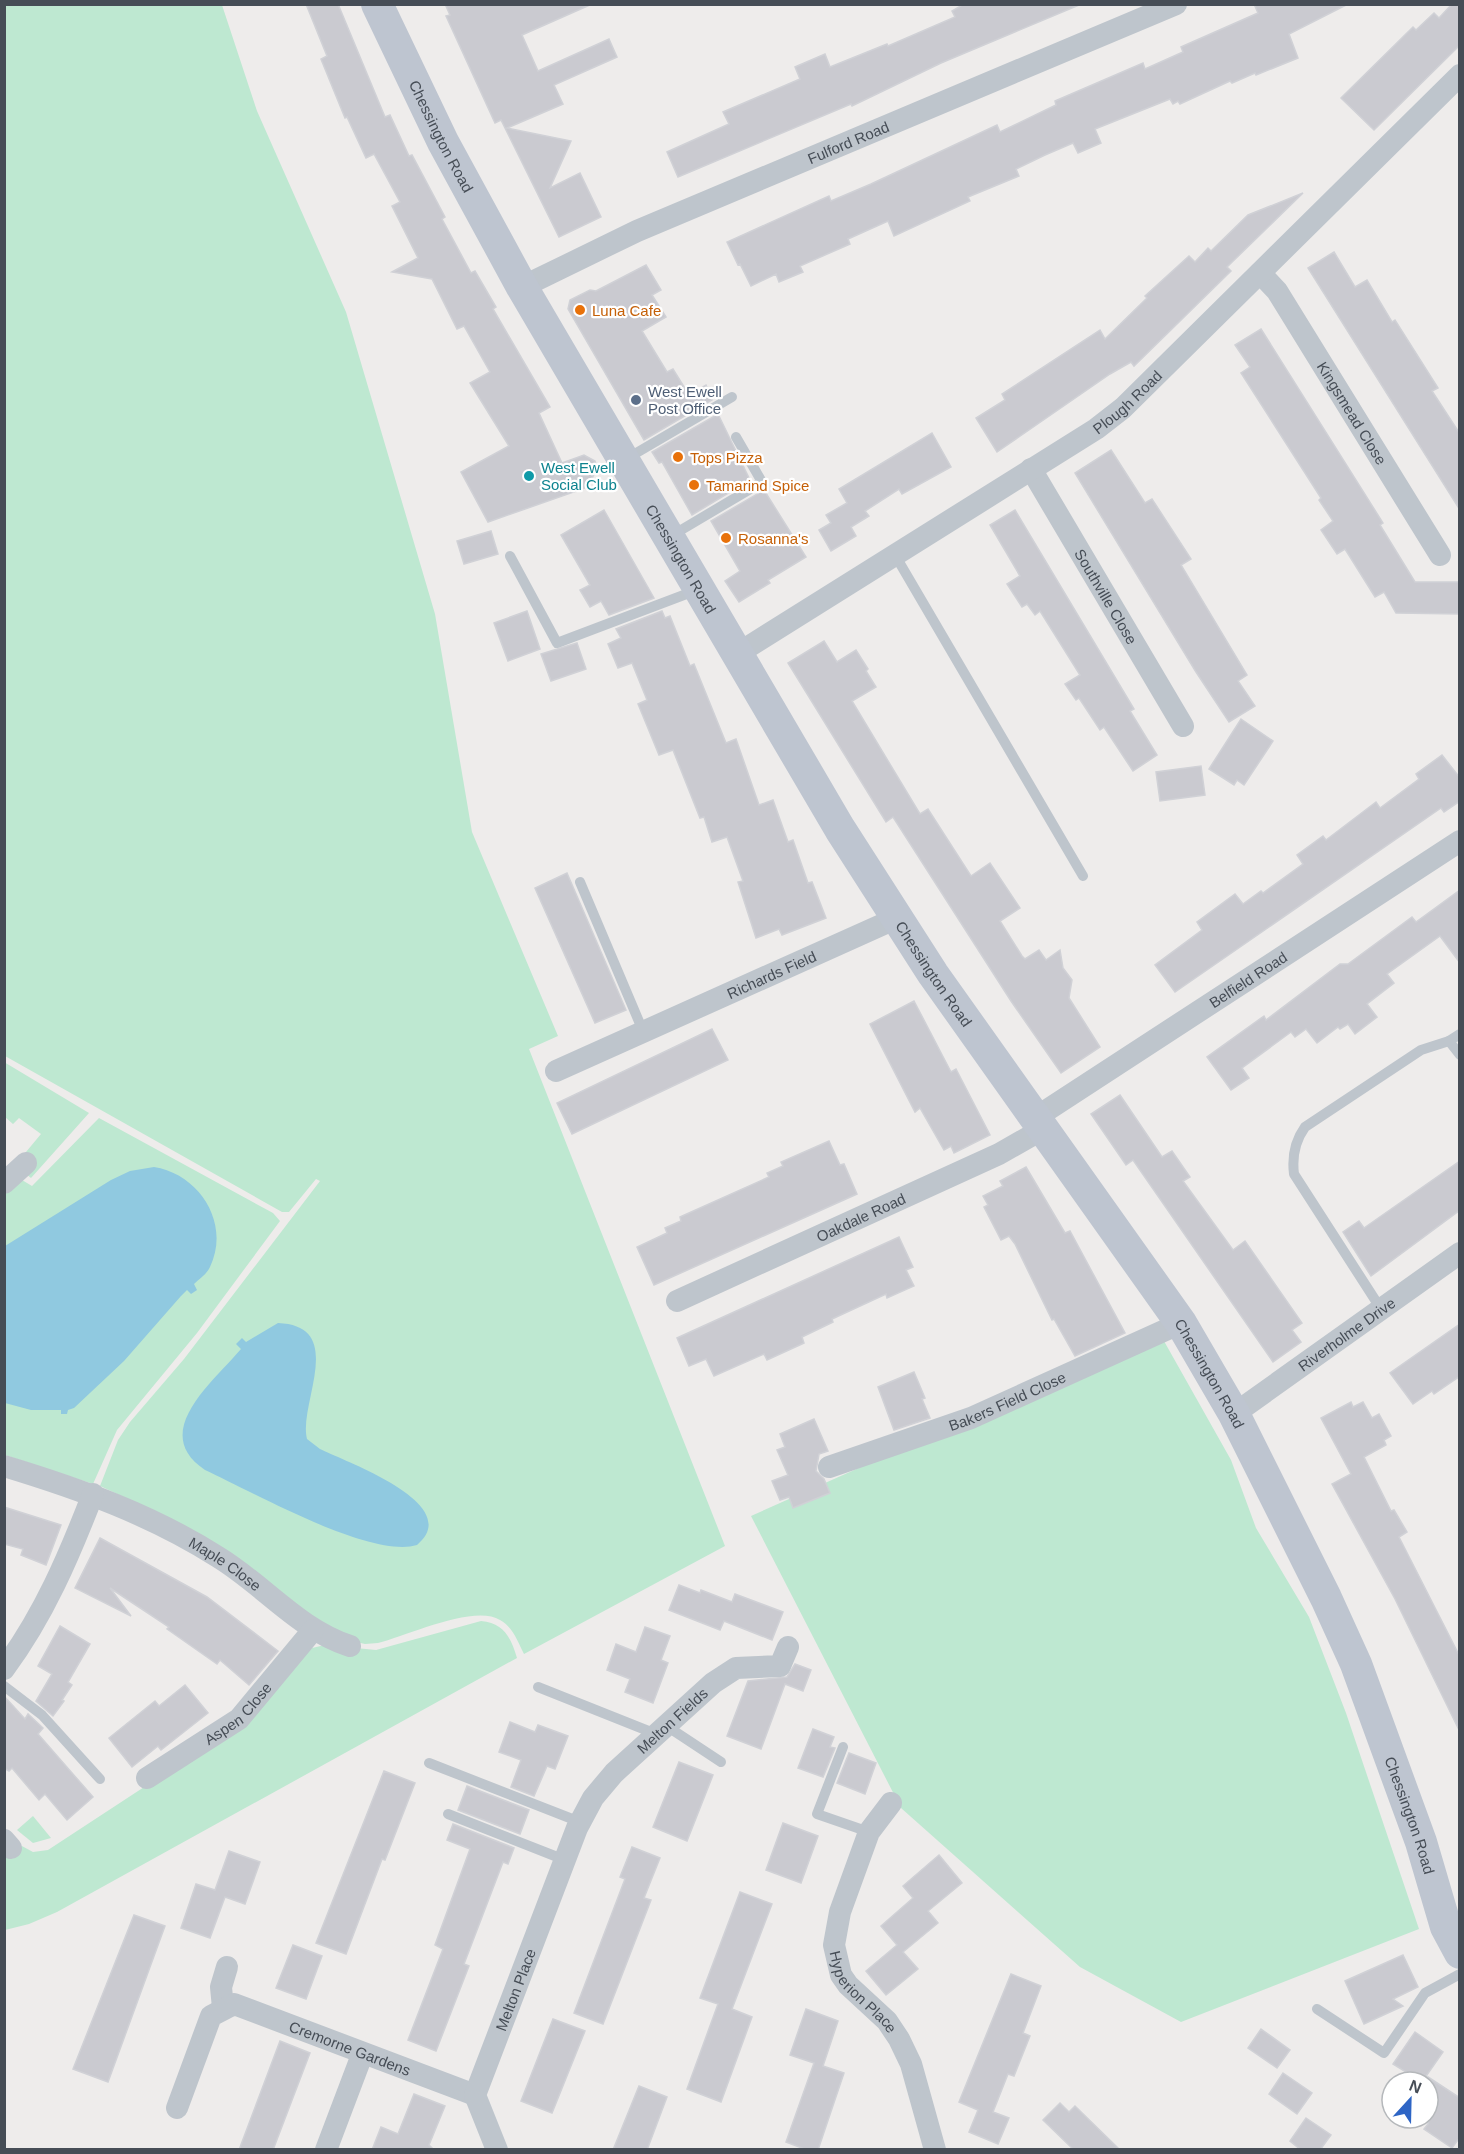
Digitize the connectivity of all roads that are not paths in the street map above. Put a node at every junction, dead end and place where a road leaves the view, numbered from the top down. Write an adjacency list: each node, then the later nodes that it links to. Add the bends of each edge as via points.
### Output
1 (377, 4): 5 (main road, Chessington Road, via 443,142)
2 (1176, 4): 5 (street, Fulford Road, via 637,231)
3 (1460, 75): 4 (street, Plough Road)
4 (1260, 273): 9 (street, Plough Road, via 1123,408); 13 (street, Kingsmead Close, via 1277,291)
5 (522, 287): 8 (main road, Chessington Road)
6 (732, 397): 8 (lane)
7 (736, 437): 10 (lane, via 762,482)
8 (623, 461): 10 (main road, Chessington Road)
9 (1031, 469): 12 (street, Plough Road); 16 (street, Southville Close)
10 (668, 538): 14 (main road, Chessington Road)
11 (510, 555): 14 (lane, via 557,643)
12 (895, 555): 15 (street, Plough Road); 18 (lane)
13 (1440, 555)
14 (699, 589): 15 (main road, Chessington Road)
15 (737, 654): 20 (main road, Chessington Road)
16 (1183, 726)
17 (1460, 842): 26 (street, Belfield Road)
18 (1083, 876)
19 (580, 882): 21 (lane)
20 (897, 918): 21 (street, Richards Field); 26 (main road, Chessington Road)
21 (643, 1031): 25 (street, Richards Field)
22 (1460, 1034): 23 (lane)
23 (1449, 1041): 24 (lane); 31 (lane, via 1421,1050 1305,1127 1299,1135 1294,1174)
24 (1460, 1055)
25 (556, 1071)
26 (1039, 1123): 30 (street, Oakdale Road, via 999,1154); 32 (main road, Chessington Road)
27 (26, 1163): 28 (street)
28 (4, 1183)
29 (1460, 1253): 31 (street, Riverholme Drive)
30 (677, 1301)
31 (1381, 1309): 33 (street, Riverholme Drive)
32 (1181, 1323): 33 (main road, Chessington Road); 35 (street, Bakers Field Close, via 971,1418)
33 (1234, 1414): 54 (main road, Chessington Road, via 1356,1664 1421,1842 1446,1927)
34 (4, 1466): 36 (street, Maple Close)
35 (829, 1467)
36 (93, 1494): 37 (street, Maple Close, via 218,1557); 40 (street, via 47,1602)
37 (313, 1630): 38 (street, Maple Close); 47 (street, Aspen Close, via 239,1719)
38 (350, 1646)
39 (788, 1647): 43 (street, Melton Fields, via 780,1666 736,1668 713,1683)
40 (4, 1669)
41 (4, 1686): 48 (lane, via 42,1715)
42 (538, 1687): 43 (lane)
43 (661, 1730): 45 (lane); 51 (street, Melton Fields, via 614,1773 593,1798)
44 (843, 1747): 52 (lane, via 818,1814)
45 (721, 1762)
46 (429, 1763): 51 (lane)
47 (147, 1778)
48 (100, 1779)
49 (891, 1803): 52 (street, Hyperion Place)
50 (448, 1814): 53 (lane)
51 (578, 1825): 53 (street, Melton Place)
52 (869, 1832): 64 (street, Hyperion Place, via 835,1930 837,1962 848,1985 887,2021 899,2039 911,2064)
53 (565, 1860): 60 (street, Melton Place)
54 (1460, 1953)
55 (227, 1967): 57 (street, via 220,1987)
56 (1460, 1974): 58 (lane, via 1425,1993 1384,2053)
57 (223, 2008): 59 (street, Cremorne Gardens, via 234,2004); 61 (street, via 212,2016)
58 (1317, 2009)
59 (362, 2055): 60 (street, Cremorne Gardens); 62 (street)
60 (475, 2095): 63 (street)
61 (177, 2108)
62 (326, 2150)
63 (498, 2150)
64 (934, 2150)

